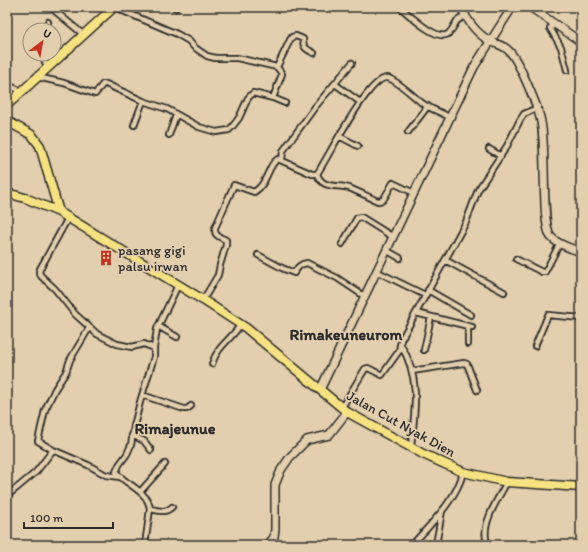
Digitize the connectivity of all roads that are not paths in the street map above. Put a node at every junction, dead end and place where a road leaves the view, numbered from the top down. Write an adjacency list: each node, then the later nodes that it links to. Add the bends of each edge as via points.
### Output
1 (400, 7): 7 (street, via 416,22 438,35 448,34)
2 (461, 7): 7 (street)
3 (514, 7): 10 (street)
4 (530, 7): 8 (street)
5 (112, 8): 9 (highway); 16 (street, via 177,34 207,56 237,58)
6 (55, 11): 9 (street)
7 (465, 16): 10 (street, via 472,26)
8 (555, 24): 11 (street); 17 (street, via 550,28 561,47)
9 (84, 35): 15 (highway)
10 (492, 38): 28 (street, via 511,52); 30 (street)
11 (581, 42)
12 (314, 53): 16 (street, via 306,49 303,39 292,37)
13 (45, 62): 15 (street)
14 (352, 63): 19 (street)
15 (47, 67): 18 (highway)
16 (278, 67): 22 (street, via 282,74)
17 (567, 70)
18 (37, 77): 21 (highway); 23 (street, via 95,94 100,86 106,84)
19 (335, 84): 24 (street); 39 (street, via 283,151)
20 (7, 85): 21 (street)
21 (22, 91): 26 (highway)
22 (273, 98): 25 (street); 29 (street, via 253,94 229,130 216,132 198,128)
23 (143, 101): 29 (street, via 167,109); 32 (street)
24 (360, 102): 27 (street, via 377,81 385,78 394,81); 35 (street)
25 (285, 103)
26 (7, 105)
27 (428, 106): 30 (street); 33 (street)
28 (537, 108): 38 (street, via 524,114); 46 (street, via 542,124 547,228 550,236)
29 (176, 115): 34 (street)
30 (449, 117): 42 (street)
31 (7, 120): 43 (highway, via 32,135 40,146)
32 (134, 125)
33 (408, 132)
34 (169, 135)
35 (339, 136): 36 (street); 40 (street)
36 (358, 146)
37 (489, 149): 38 (street)
38 (501, 156): 53 (street, via 478,190 466,222)
39 (282, 160): 40 (street); 60 (street, via 275,161 259,190 254,192 234,185 214,232 226,240 218,275)
40 (317, 174): 42 (street, via 319,180 328,185 349,188 378,201 383,200 393,183)
41 (7, 193): 43 (highway, Jalan Cut Nyak Dien)
42 (414, 193): 45 (street)
43 (59, 212): 44 (highway, Jalan Cut Nyak Dien)
44 (68, 218): 55 (highway, Jalan Cut Nyak Dien); 67 (street, via 39,272)
45 (392, 237): 47 (street, via 361,217 357,218); 48 (street)
46 (560, 243): 49 (street); 52 (street, via 545,272)
47 (342, 244)
48 (386, 250): 51 (street); 54 (street)
49 (581, 252)
50 (258, 255): 59 (street, via 294,273 301,264 307,263 337,278)
51 (400, 258)
52 (516, 259)
53 (445, 260): 56 (street); 57 (street)
54 (376, 271): 58 (street); 59 (street)
55 (178, 285): 60 (highway, Jalan Cut Nyak Dien); 66 (street)
56 (428, 290): 58 (street); 62 (street)
57 (504, 292)
58 (425, 295): 61 (street)
59 (364, 296): 76 (street)
60 (203, 300): 65 (highway, Jalan Cut Nyak Dien)
61 (416, 313): 63 (street); 70 (street, via 401,340)
62 (471, 316)
63 (431, 317): 69 (street, via 470,327); 73 (street)
64 (581, 318): 71 (street, via 548,314)
65 (241, 324): 74 (street, via 231,338 221,346); 76 (highway, Jalan Cut Nyak Dien)
66 (158, 326): 68 (street); 72 (street)
67 (89, 328): 72 (street, via 117,344 132,347 144,344); 83 (street, via 45,410 38,441)
68 (177, 337)
69 (468, 344)
70 (401, 346): 75 (street); 80 (street, via 382,375 365,369)
71 (535, 346)
72 (154, 348): 78 (street, via 154,357)
73 (424, 350)
74 (212, 364)
75 (412, 371): 77 (street, via 464,363 467,364); 82 (street, via 416,404)
76 (320, 390): 80 (highway, Jalan Cut Nyak Dien)
77 (477, 390)
78 (142, 395): 79 (street, via 184,409); 81 (street)
79 (191, 406)
80 (344, 410): 82 (highway, Jalan Cut Nyak Dien); 96 (street, via 329,435 307,440 281,470 275,485 274,537)
81 (132, 435): 84 (street, via 144,441); 87 (street, via 131,445 117,468 116,472)
82 (411, 446): 86 (highway, Jalan Cut Nyak Dien)
83 (53, 450): 87 (street, via 106,475); 91 (street, via 36,472)
84 (151, 450)
85 (165, 464): 90 (street)
86 (463, 472): 88 (highway, Jalan Cut Nyak Dien); 94 (street, via 461,480)
87 (120, 477): 90 (street)
88 (507, 482): 89 (highway, Jalan Cut Nyak Dien); 99 (street, via 485,532 487,542)
89 (581, 487)
90 (140, 492): 93 (street, via 147,499)
91 (7, 496)
92 (172, 507): 93 (street, via 163,511)
93 (150, 508): 95 (street)
94 (442, 510): 97 (street); 98 (street)
95 (145, 545)
96 (268, 545)
97 (412, 545)
98 (436, 545)
99 (492, 545)

